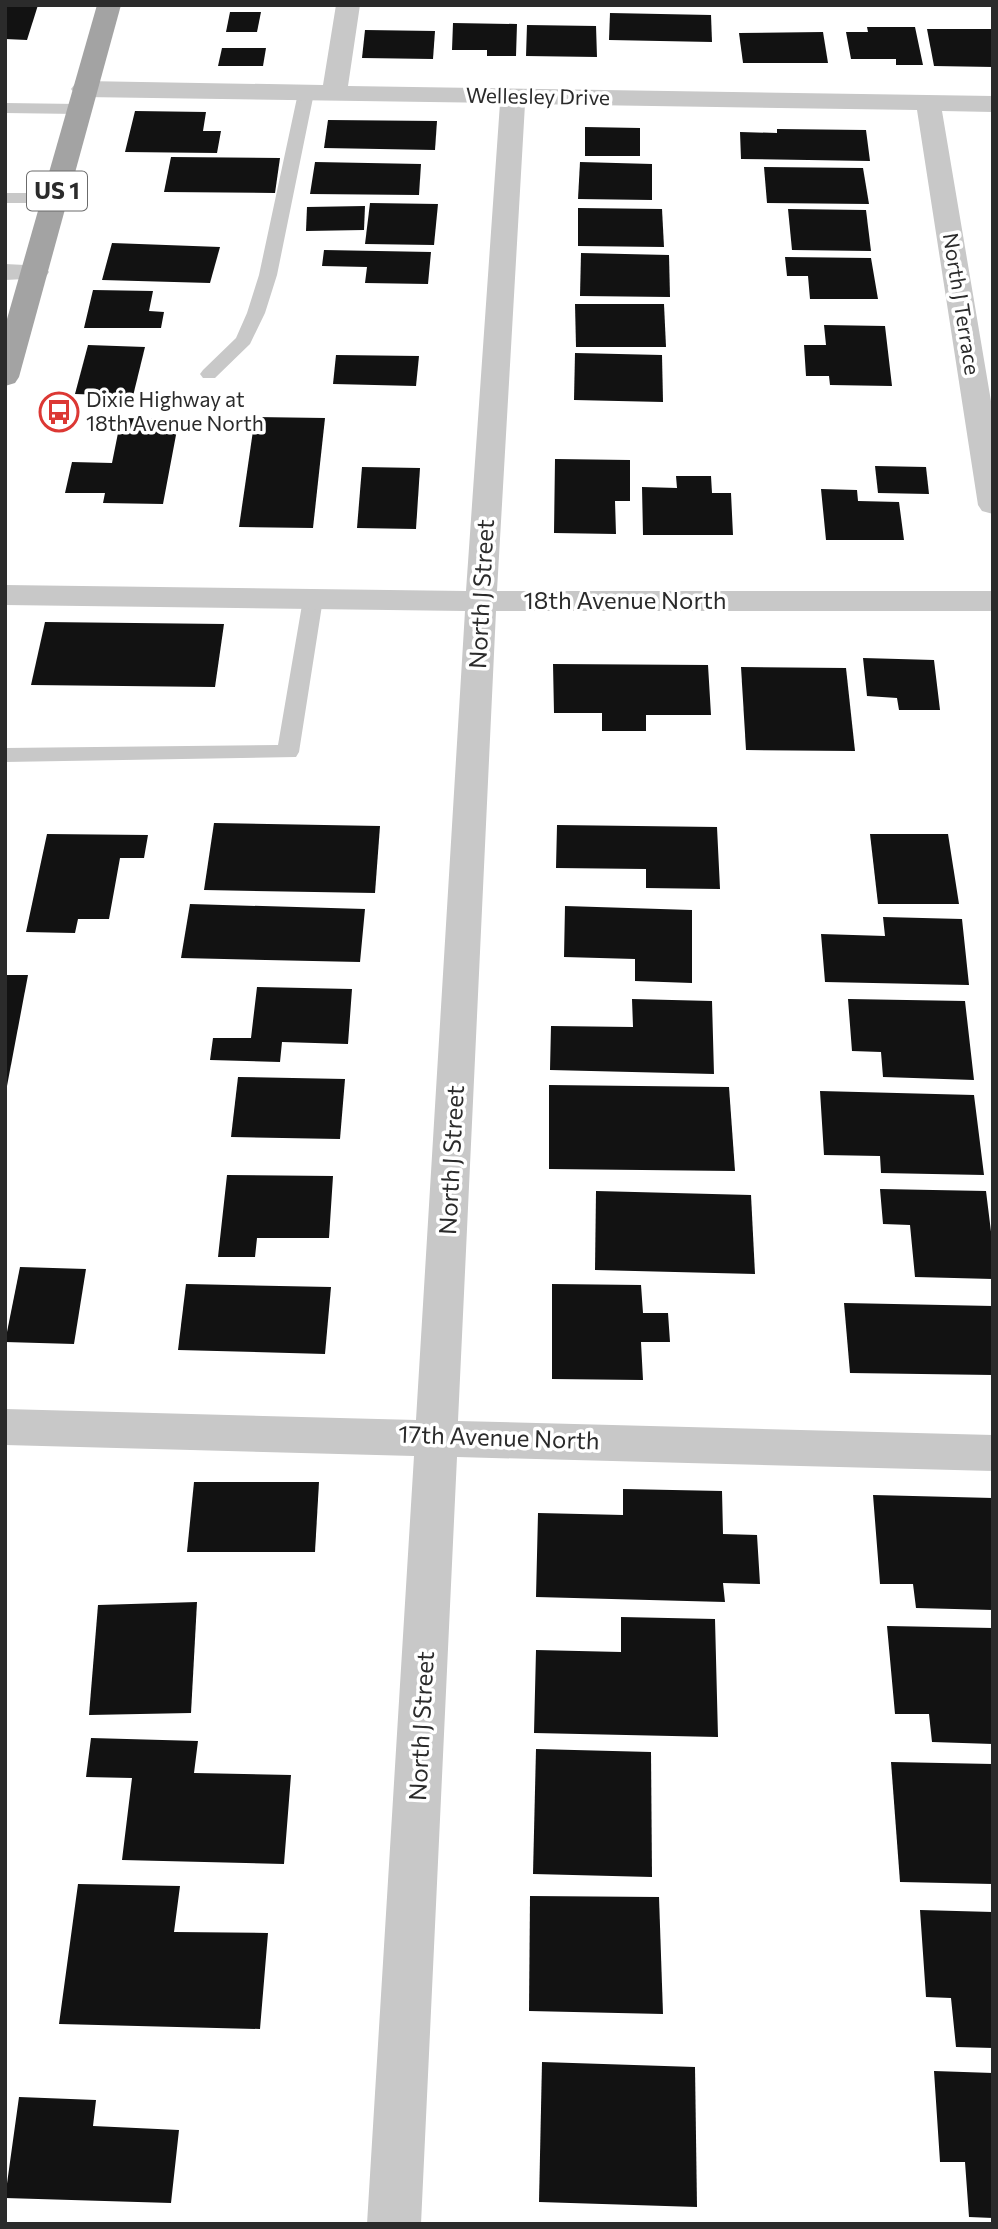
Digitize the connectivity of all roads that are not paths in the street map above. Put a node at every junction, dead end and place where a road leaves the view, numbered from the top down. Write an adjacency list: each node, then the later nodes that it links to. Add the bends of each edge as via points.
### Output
1 (109, 5): 6 (main road, US 1)
2 (348, 5): 4 (street)
3 (306, 93): 4 (street, Wellesley Drive); 6 (street, Wellesley Drive); 14 (lane, via 256,313 244,340)
4 (334, 94): 5 (street, Wellesley Drive)
5 (513, 97): 7 (street, Wellesley Drive); 19 (street, North J Street)
6 (81, 99): 9 (lane); 11 (main road, US 1)
7 (928, 103): 8 (street, Wellesley Drive); 16 (street, North J Terrace)
8 (993, 104)
9 (5, 108)
10 (5, 198): 11 (lane)
11 (56, 198): 13 (main road, US 1)
12 (5, 271): 13 (street)
13 (35, 272): 15 (main road, US 1)
14 (209, 374)
15 (5, 377)
16 (993, 505)
17 (5, 595): 18 (street, 18th Avenue North)
18 (313, 599): 19 (street, 18th Avenue North); 21 (lane, via 288,752)
19 (481, 601): 20 (street, 18th Avenue North); 23 (street, North J Street)
20 (993, 601)
21 (5, 755)
22 (5, 1427): 23 (street, 17th Avenue North)
23 (438, 1436): 24 (street, 17th Avenue North); 25 (street, North J Street)
24 (993, 1453)
25 (394, 2224)

